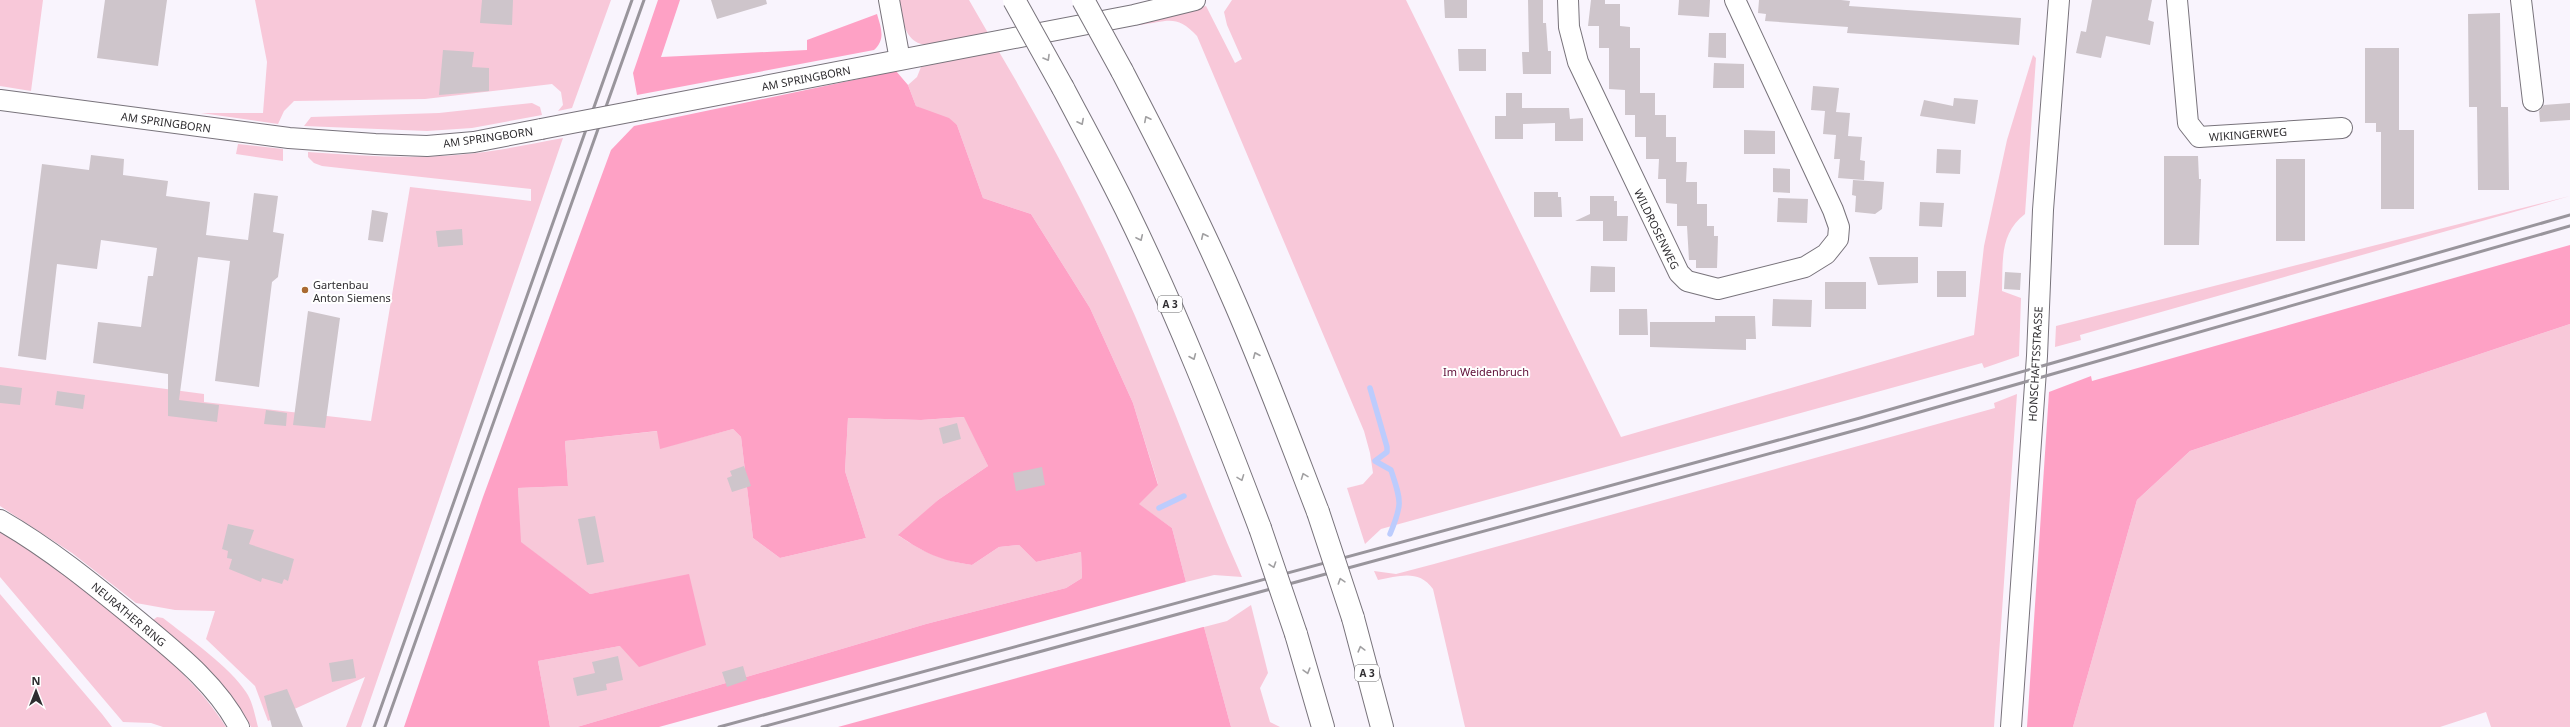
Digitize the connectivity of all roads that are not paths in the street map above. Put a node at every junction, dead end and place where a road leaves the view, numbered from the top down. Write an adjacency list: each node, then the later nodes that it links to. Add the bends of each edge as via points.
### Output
1 (889, 0): 10 (street)
2 (1014, 0): 16 (highway, A 3, one-way to 16, bridge, via 1126,209 1179,324 1260,528 1296,634)
3 (1083, 0): 17 (highway, A 3, one-way to 3, bridge, via 1353,618 1318,512 1276,401 1235,303 1180,184)
4 (1194, 0): 10 (street, AM SPRINGBORN, via 1134,15)
5 (1568, 0): 6 (street, WILDROSENWEG, via 1569,28 1578,62 1679,273 1687,281 1718,289 1805,266 1826,254 1838,239 1839,228 1833,210)
6 (1735, 0)
7 (2059, 0): 18 (street, HONSCHAFTSSTRASSE, via 2043,210 2037,356)
8 (2177, 0): 13 (street, WIKINGERWEG, via 2188,123 2199,137)
9 (2521, 0): 12 (street)
10 (900, 60): 11 (street, AM SPRINGBORN, bridge, via 474,142 427,146 289,138)
11 (0, 100)
12 (2533, 101)
13 (2342, 128)
14 (0, 520): 15 (street, NEURATHER RING, via 65,563 172,649 220,698)
15 (239, 727)
16 (1323, 727)
17 (1382, 727)
18 (2011, 727)

